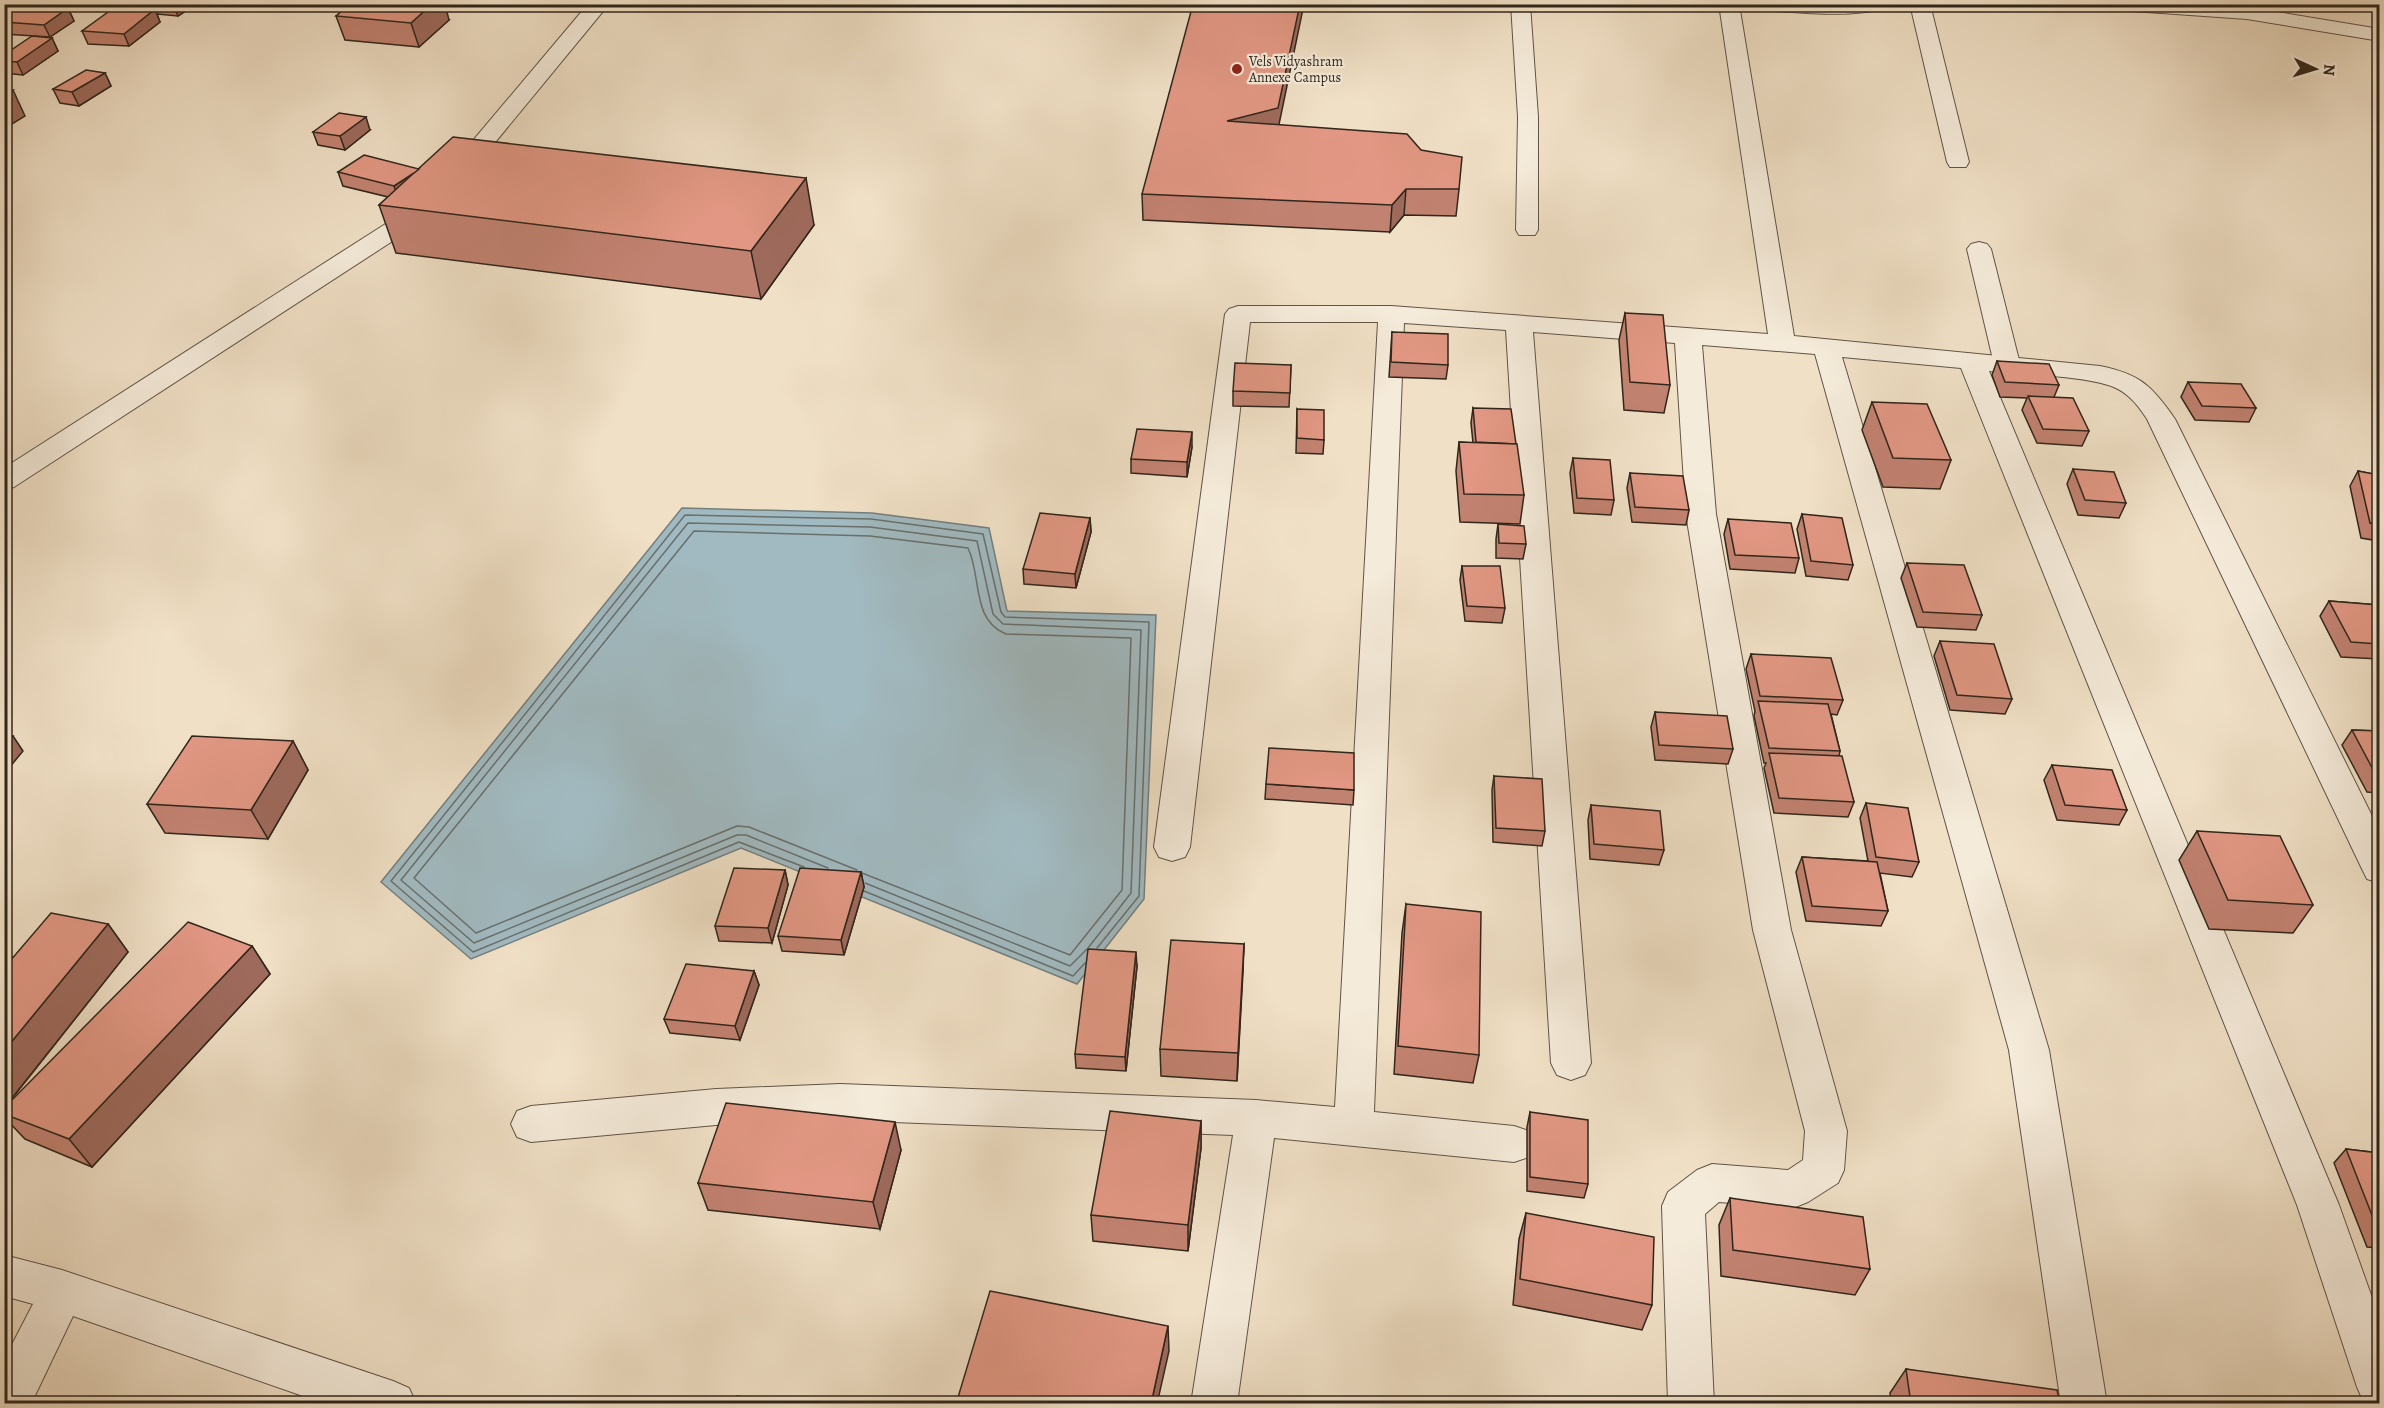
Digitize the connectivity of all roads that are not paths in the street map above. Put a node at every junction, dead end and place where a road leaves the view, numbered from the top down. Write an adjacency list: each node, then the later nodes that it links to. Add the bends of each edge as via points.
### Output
1 (599, 4): 18 (street, via 457,174 396,228)
2 (1520, 4): 10 (lane, via 1528,117)
3 (1730, 4): 15 (street)
4 (1759, 4): 5 (street, via 1841,9)
5 (1877, 4)
6 (1920, 4): 9 (street)
7 (2118, 4): 8 (street, via 2247,13)
8 (2379, 34)
9 (1958, 162)
10 (1527, 230)
11 (1979, 249): 17 (lane)
12 (1391, 314): 13 (street); 19 (street, via 1238,314); 24 (street, via 1356,1105 1352,1120)
13 (1519, 324): 14 (street); 21 (street)
14 (1688, 337): 15 (street); 32 (street, via 1701,514 1770,919 1826,1131 1822,1170 1793,1189 1712,1183 1683,1206)
15 (1782, 343): 16 (street)
16 (1827, 349): 17 (street); 33 (street, via 2030,1050)
17 (1989, 363): 20 (street, via 2116,377 2146,395); 28 (street, via 2318,1205)
18 (4, 481)
19 (1172, 847)
20 (2379, 869)
21 (1571, 1063)
22 (1256, 1118): 23 (street, via 840,1102 716,1107); 24 (street); 31 (street)
23 (531, 1124)
24 (1332, 1126): 25 (street)
25 (1514, 1144)
26 (4, 1275): 27 (street)
27 (62, 1291): 29 (street); 30 (street)
28 (2379, 1387)
29 (7, 1404)
30 (393, 1404)
31 (1214, 1404)
32 (1691, 1404)
33 (2084, 1404)

